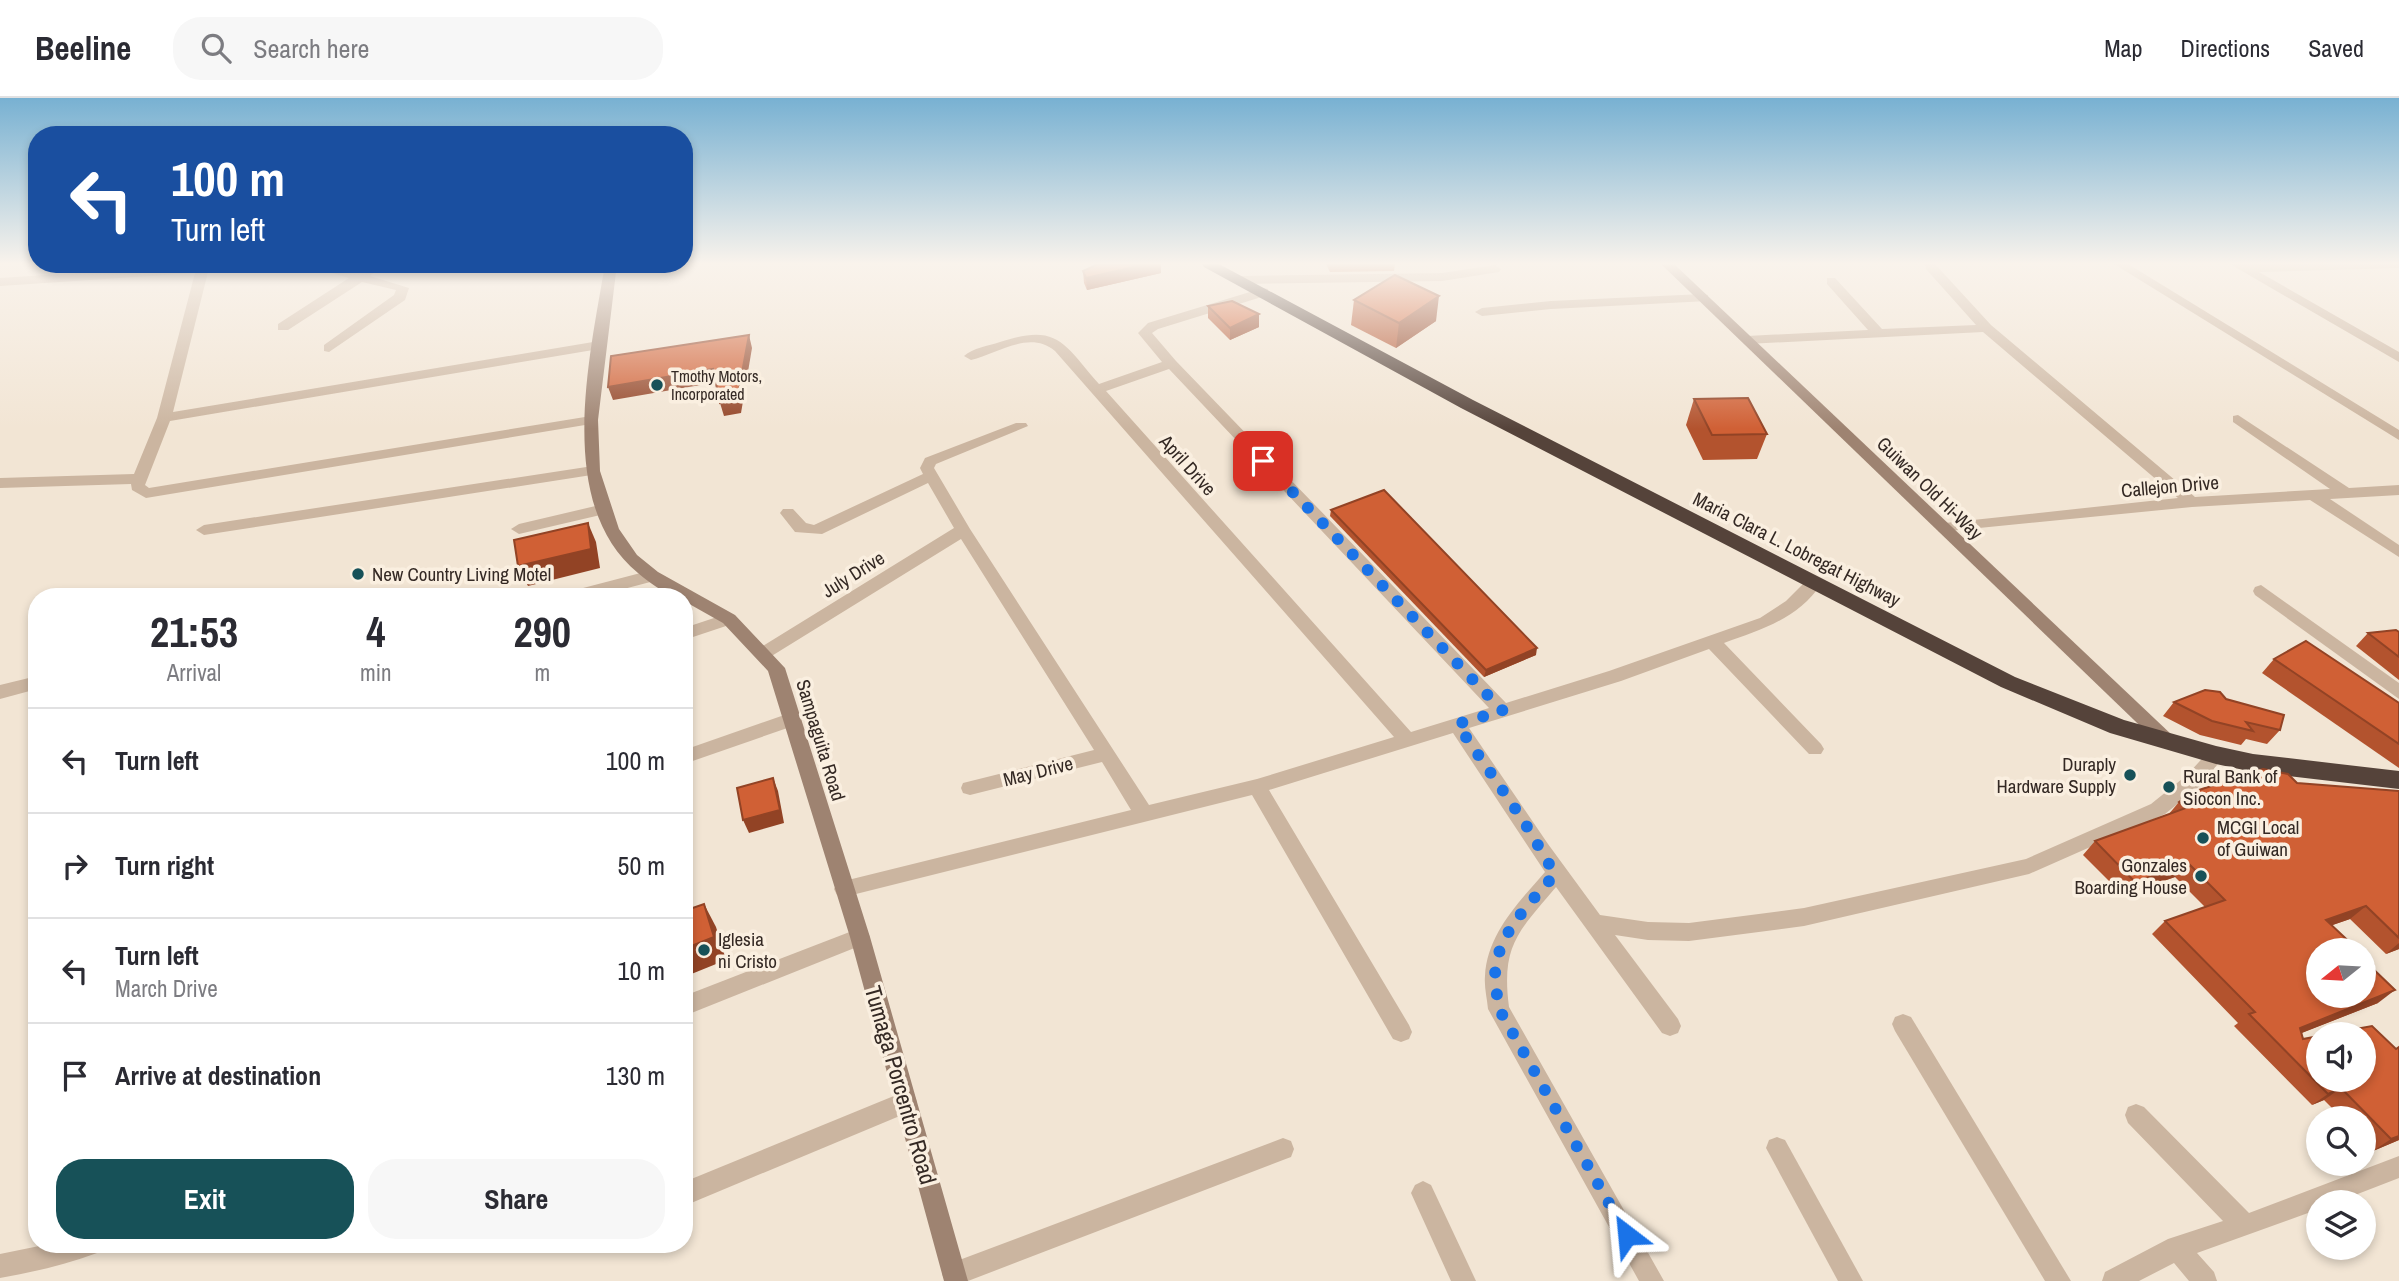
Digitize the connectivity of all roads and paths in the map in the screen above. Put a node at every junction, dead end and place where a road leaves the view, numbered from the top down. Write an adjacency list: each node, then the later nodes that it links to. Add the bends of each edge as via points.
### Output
1 (190, 319): 22 (street)
2 (295, 319): 12 (street)
3 (367, 319): 17 (street)
4 (603, 319): 16 (street, Sampaguita Road)
5 (1179, 319): 20 (street, via 1146,330)
6 (1313, 319): 43 (highway, Maria Clara L. Lobregat Highway)
7 (1725, 319): 15 (street, Guiwan Old Hi-Way)
8 (1866, 319): 14 (street)
9 (1978, 319): 13 (street)
10 (2210, 319): 26 (street)
11 (2332, 319): 19 (street)
12 (283, 327)
13 (1986, 328): 14 (street); 34 (street)
14 (1879, 334): 15 (street)
15 (1747, 340): 37 (street, Guiwan Old Hi-Way)
16 (599, 345): 22 (street); 24 (street, Sampaguita Road)
17 (329, 348)
18 (971, 356): 21 (street, April Drive, via 1041,336 1060,348)
19 (2399, 358)
20 (1171, 365): 21 (street); 55 (street)
21 (1095, 390): 58 (street, April Drive)
22 (164, 418): 29 (street)
23 (2238, 419): 32 (street)
24 (591, 421): 27 (street, Sampaguita Road); 29 (street, via 160,493 139,491)
25 (1021, 426): 28 (street, via 930,461)
26 (2399, 436)
27 (593, 471): 35 (street, Sampaguita Road); 39 (street)
28 (931, 476): 36 (street, via 816,530 801,528); 40 (street)
29 (140, 479): 30 (street)
30 (0, 483)
31 (2399, 490): 32 (street, Callejon Drive)
32 (2346, 493): 33 (street, Callejon Drive)
33 (2316, 496): 34 (street, Callejon Drive); 41 (street)
34 (2192, 502): 37 (street, Callejon Drive)
35 (604, 509): 38 (street); 42 (street, Sampaguita Road, via 611,530 631,559)
36 (788, 513)
37 (1945, 528): 59 (street, Guiwan Old Hi-Way)
38 (519, 529)
39 (204, 530)
40 (963, 530): 51 (street, July Drive); 62 (street)
41 (2399, 552)
42 (652, 576): 44 (street); 45 (street, Sampaguita Road)
43 (1813, 583): 50 (street, via 1782,614); 59 (highway, Maria Clara L. Lobregat Highway, via 2008,682 2118,727)
44 (605, 588)
45 (673, 588)
46 (2261, 591): 54 (street)
47 (693, 599): 48 (street, Sampaguita Road)
48 (729, 619): 49 (street); 51 (street, Sampaguita Road)
49 (693, 631)
50 (1713, 642): 55 (street); 60 (street)
51 (764, 653): 56 (street, Sampaguita Road, via 779,676)
52 (28, 684): 53 (street)
53 (0, 692)
54 (2399, 692)
55 (1503, 711): 57 (street)
56 (793, 719): 61 (street); 69 (street, Sampaguita Road)
57 (1457, 724): 58 (street); 68 (street)
58 (1408, 740): 65 (street)
59 (2167, 741): 63 (highway, Maria Clara L. Lobregat Highway)
60 (1815, 750)
61 (693, 754)
62 (1106, 754): 66 (street, May Drive); 67 (street)
63 (2216, 755): 64 (highway, Maria Clara L. Lobregat Highway); 70 (street, via 2158,809 2029,866 1804,917 1689,932 1648,932)
64 (2395, 783)
65 (1257, 786): 67 (street); 75 (street)
66 (970, 788)
67 (1143, 813): 69 (street)
68 (1555, 874): 70 (street); 89 (street, via 1498,950 1499,1009)
69 (844, 889): 71 (street, Tumaga Porcentro Road)
70 (1594, 923): 74 (street)
71 (860, 937): 72 (street); 76 (street, Tumaga Porcentro Road)
72 (693, 1002)
73 (1903, 1024): 91 (street)
74 (1670, 1026)
75 (1401, 1032)
76 (906, 1102): 81 (street); 87 (street, Tumaga Porcentro Road)
77 (2136, 1115): 83 (street)
78 (1777, 1148): 90 (street)
79 (1283, 1149): 87 (street)
80 (2399, 1167): 83 (street)
81 (693, 1190)
82 (1423, 1193): 88 (street)
83 (2245, 1226): 84 (street)
84 (2177, 1248): 92 (street); 93 (street)
85 (60, 1253): 86 (street)
86 (0, 1266)
87 (955, 1277)
88 (1464, 1281)
89 (1652, 1281)
90 (1851, 1281)
91 (2059, 1281)
92 (2113, 1281)
93 (2205, 1281)

